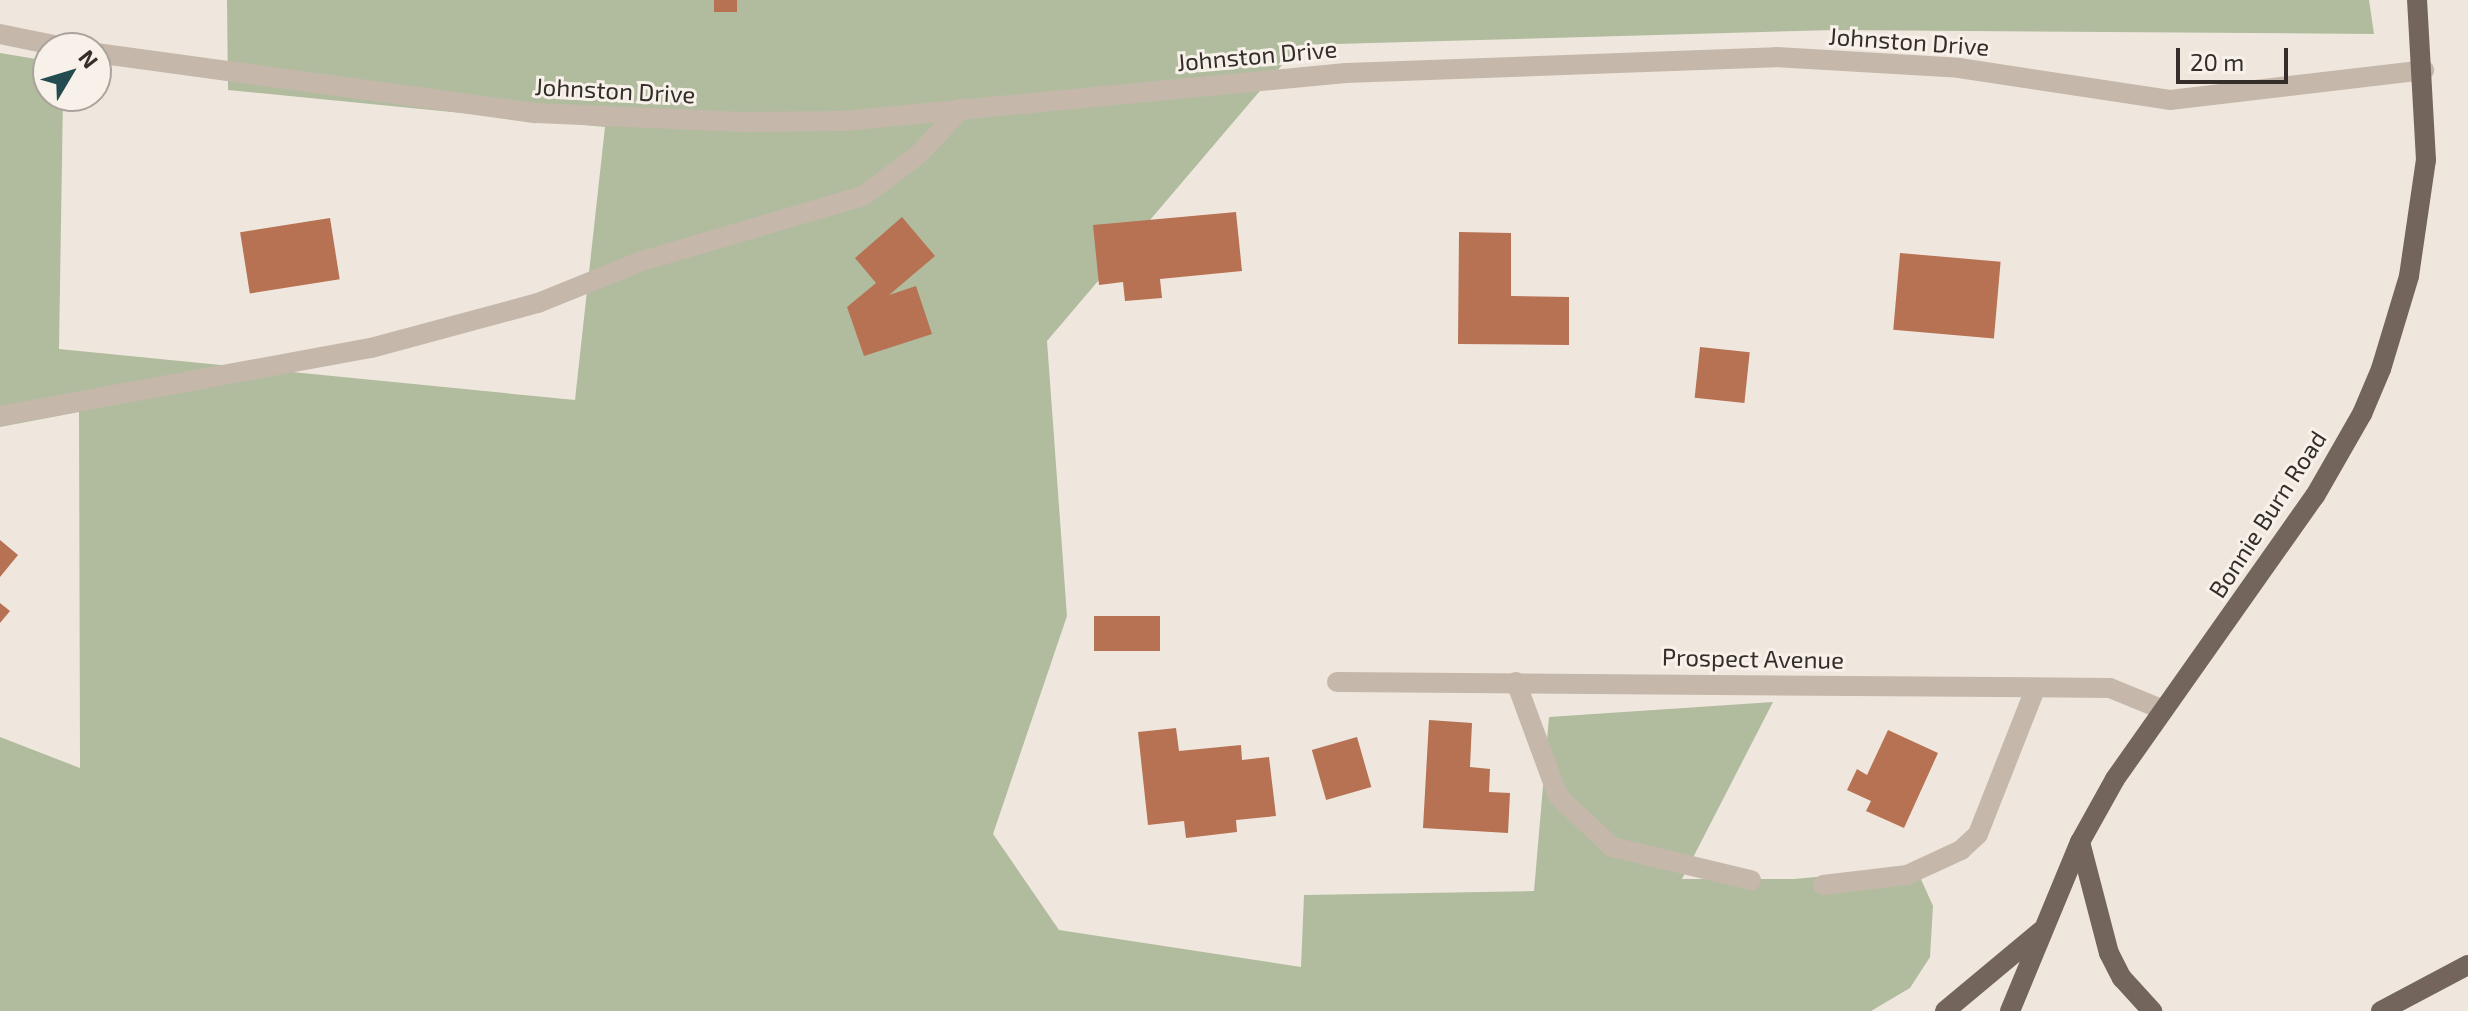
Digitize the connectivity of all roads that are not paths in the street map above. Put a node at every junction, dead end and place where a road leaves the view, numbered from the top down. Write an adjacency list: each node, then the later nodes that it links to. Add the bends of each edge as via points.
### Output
1 (2417, 0): 5 (main road, Bonnie Burn Road)
2 (0, 34): 3 (street)
3 (32, 41)
4 (112, 55): 6 (street, Johnston Drive, via 536,113 744,122 843,121)
5 (2424, 70): 6 (street, Johnston Drive, via 2170,100 1959,68 1776,57 1346,73); 11 (main road, Bonnie Burn Road, via 2426,160 2417,231 2381,369 2315,496)
6 (961, 109): 7 (street, via 919,154 863,196 701,242 538,303 371,348)
7 (0, 416)
8 (1337, 682): 9 (street, Prospect Avenue)
9 (1516, 682): 10 (street, Prospect Avenue); 13 (street, via 1558,796 1612,847)
10 (2035, 689): 11 (street, Prospect Avenue, via 2110,688); 14 (street, via 1978,834 1961,850 1907,875)
11 (2164, 710): 12 (main road, Bonnie Burn Road, via 2115,779)
12 (2080, 842): 15 (main road, Bonnie Burn Road); 19 (main road, via 2109,953 2137,999)
13 (1751, 880)
14 (1823, 885)
15 (2044, 928): 17 (main road); 18 (main road, Bonnie Burn Road)
16 (2468, 965): 20 (main road)
17 (1945, 1011)
18 (2010, 1011)
19 (2152, 1011)
20 (2381, 1011)

